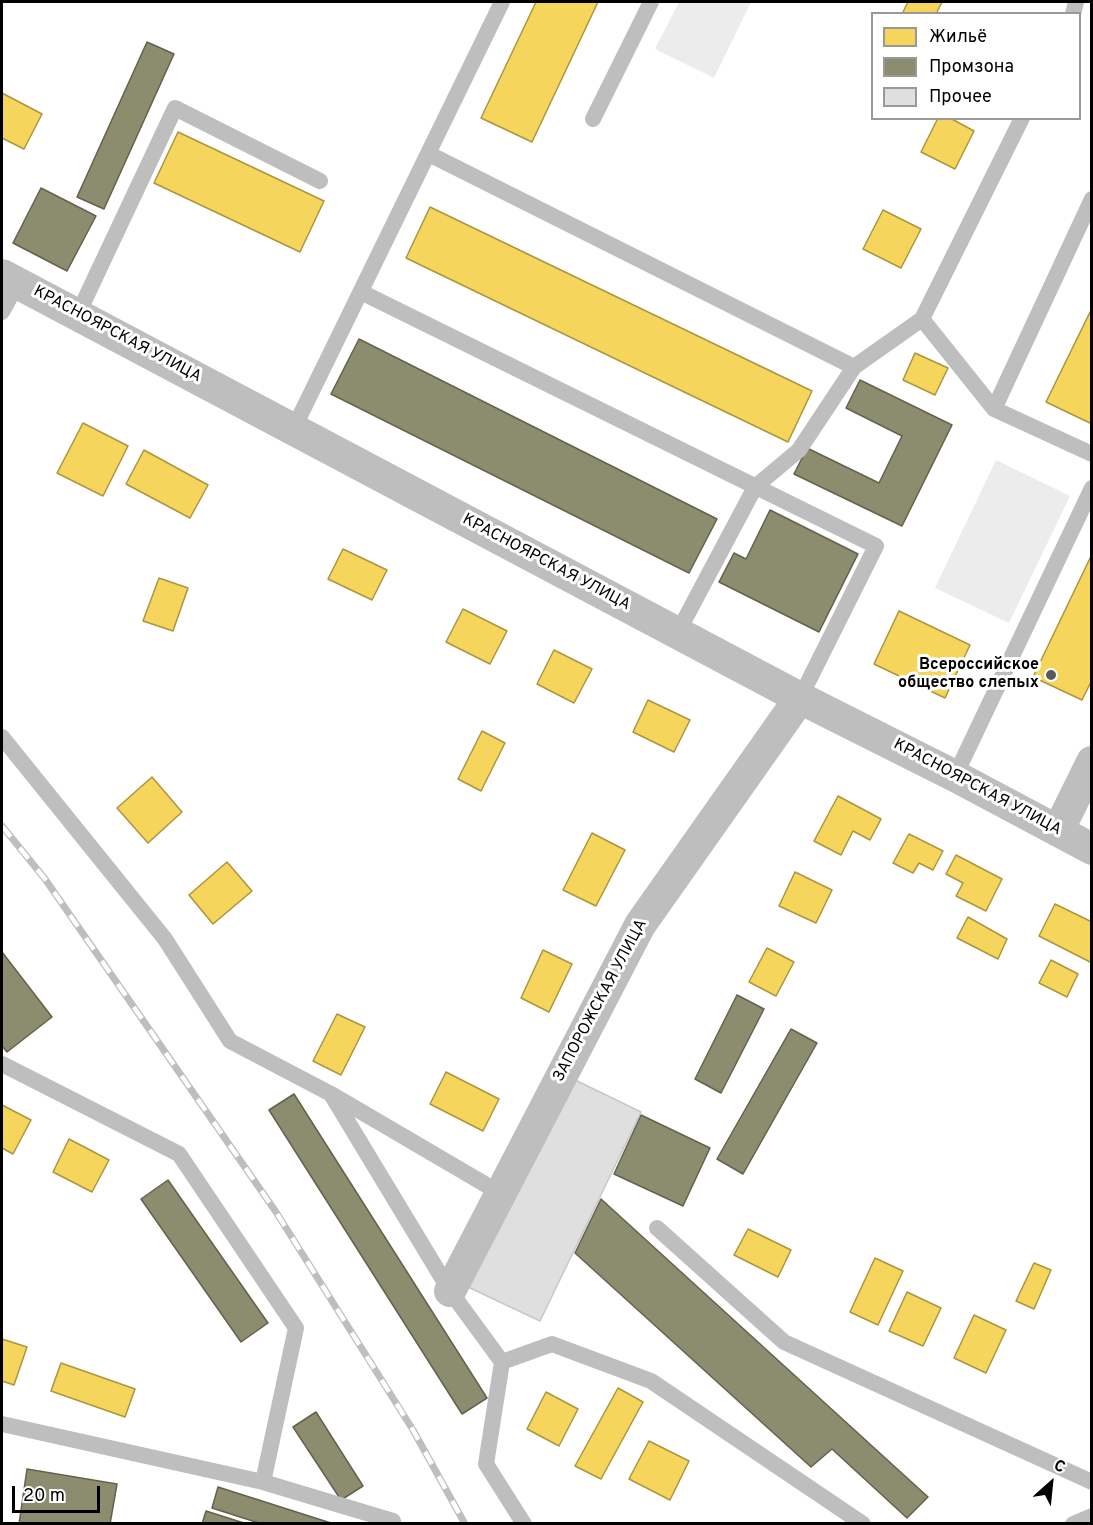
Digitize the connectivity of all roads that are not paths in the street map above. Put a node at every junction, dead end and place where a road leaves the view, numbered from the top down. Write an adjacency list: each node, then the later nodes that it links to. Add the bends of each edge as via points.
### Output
1 (502, 2): 5 (lane)
2 (651, 2): 3 (lane)
3 (593, 119)
4 (1021, 120): 12 (lane)
5 (429, 154): 9 (lane); 13 (lane)
6 (320, 181): 11 (lane, via 175,108)
7 (1092, 200): 14 (lane)
8 (10, 279): 10 (lane); 11 (street, КРАСНОЯРСКАЯ УЛИЦА)
9 (361, 292): 15 (lane); 17 (lane)
10 (2, 312)
11 (78, 314): 15 (street, КРАСНОЯРСКАЯ УЛИЦА)
12 (922, 319): 13 (lane); 14 (lane)
13 (854, 367): 17 (lane, via 799,450)
14 (994, 409): 16 (lane)
15 (293, 430): 19 (street, КРАСНОЯРСКАЯ УЛИЦА)
16 (1092, 454)
17 (755, 487): 19 (lane); 20 (lane, via 876,546)
18 (1092, 488): 23 (lane)
19 (678, 632): 20 (street, КРАСНОЯРСКАЯ УЛИЦА)
20 (800, 698): 23 (street, КРАСНОЯРСКАЯ УЛИЦА); 28 (street, ЗАПОРОЖСКАЯ УЛИЦА, via 640,925)
21 (2, 737): 27 (lane, via 165,939 230,1041)
22 (1092, 762): 24 (street)
23 (955, 776): 24 (street, КРАСНОЯРСКАЯ УЛИЦА)
24 (1058, 831): 25 (street, КРАСНОЯРСКАЯ УЛИЦА)
25 (1092, 849)
26 (2, 1064): 33 (lane, via 179,1154 296,1328)
27 (331, 1094): 28 (lane); 30 (lane)
28 (500, 1193): 30 (street, ЗАПОРОЖСКАЯ УЛИЦА)
29 (657, 1227): 34 (lane, via 784,1342)
30 (450, 1291): 31 (lane)
31 (502, 1362): 37 (lane, via 486,1464); 38 (lane, via 552,1344 651,1381)
32 (2, 1424): 33 (lane)
33 (263, 1482): 36 (lane)
34 (1092, 1482)
35 (1092, 1516): 39 (lane)
36 (393, 1521)
37 (524, 1524)
38 (863, 1524)
39 (1073, 1524)

